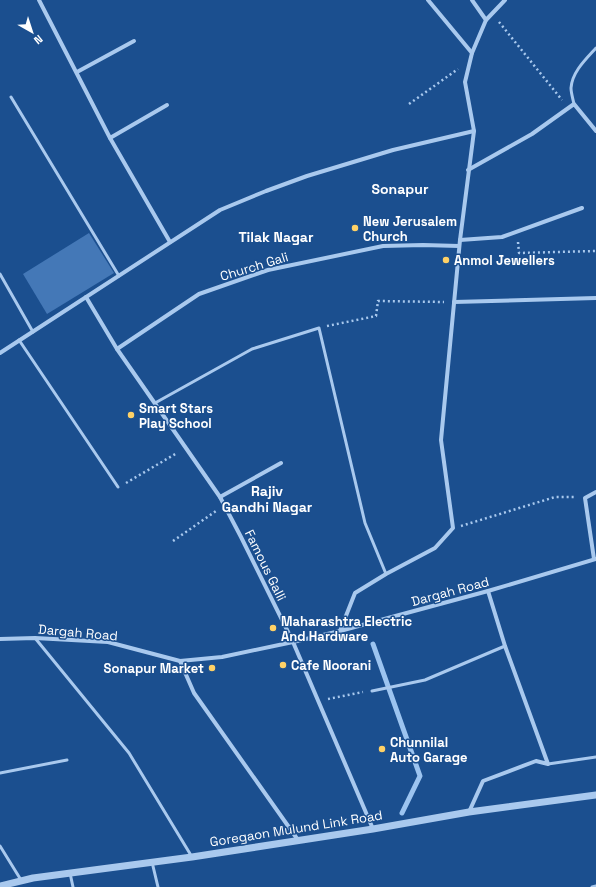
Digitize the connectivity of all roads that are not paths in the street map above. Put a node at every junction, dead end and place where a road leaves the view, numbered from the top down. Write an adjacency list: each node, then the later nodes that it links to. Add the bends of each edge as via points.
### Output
1 (41, 0): 9 (street)
2 (428, 0): 8 (street)
3 (472, 0): 5 (street)
4 (505, 0): 5 (street)
5 (486, 20): 8 (street)
6 (134, 41): 9 (street)
7 (596, 48): 11 (lane, via 574,76 571,89)
8 (472, 53): 13 (street, via 465,82)
9 (77, 72): 15 (street)
10 (11, 97): 22 (lane)
11 (574, 104): 14 (street); 16 (street, via 532,134)
12 (167, 105): 15 (street)
13 (474, 131): 16 (street); 19 (street, via 394,150 307,176 220,210)
14 (596, 131)
15 (110, 138): 19 (street)
16 (468, 170): 18 (street)
17 (582, 208): 18 (street, via 502,237)
18 (460, 240): 20 (street)
19 (170, 242): 22 (street)
20 (459, 246): 25 (street); 28 (street, Church Gali, via 383,246 268,270 199,294)
21 (0, 274): 26 (lane)
22 (119, 276): 23 (street)
23 (86, 297): 26 (street); 28 (street, Famous Galli)
24 (596, 298): 25 (street)
25 (454, 302): 36 (street, via 441,440 453,528 435,548)
26 (33, 332): 27 (street)
27 (19, 340): 29 (street); 32 (lane)
28 (117, 349): 30 (street, Famous Galli)
29 (0, 353)
30 (155, 402): 34 (street, Famous Galli); 36 (lane, via 252,349 318,328 365,524)
31 (281, 463): 34 (street)
32 (118, 487)
33 (596, 492): 35 (street, via 585,498)
34 (220, 497): 41 (street, Famous Galli)
35 (595, 559): 37 (street, Dargah Road)
36 (386, 574): 38 (street, via 355,593)
37 (488, 591): 38 (street, Dargah Road); 42 (street)
38 (340, 631): 41 (street, Dargah Road)
39 (35, 638): 40 (street, Dargah Road); 43 (street, Dargah Road, via 108,642); 54 (lane, via 129,753)
40 (0, 639)
41 (293, 642): 43 (street, Dargah Road, via 222,657); 51 (street, Famous Galli)
42 (506, 646): 44 (lane, via 425,680); 47 (street)
43 (180, 661): 52 (street, via 194,693)
44 (372, 691)
45 (596, 757): 47 (lane)
46 (67, 760): 48 (lane)
47 (548, 764): 50 (street, via 536,761 483,781)
48 (0, 773)
49 (596, 795): 50 (street, Goregaon Mulund Link Road)
50 (469, 812): 51 (street, Goregaon Mulund Link Road)
51 (373, 829): 52 (street, Goregaon Mulund Link Road)
52 (298, 840): 54 (street, Goregaon Mulund Link Road)
53 (0, 846): 57 (lane)
54 (192, 856): 55 (street, Goregaon Mulund Link Road)
55 (152, 862): 56 (street, Goregaon Mulund Link Road); 61 (lane)
56 (70, 873): 57 (street, Goregaon Mulund Link Road); 60 (lane)
57 (21, 880): 58 (street, Goregaon Mulund Link Road)
58 (0, 886)
59 (596, 886): 62 (lane)
60 (73, 887)
61 (158, 887)
62 (592, 887)

